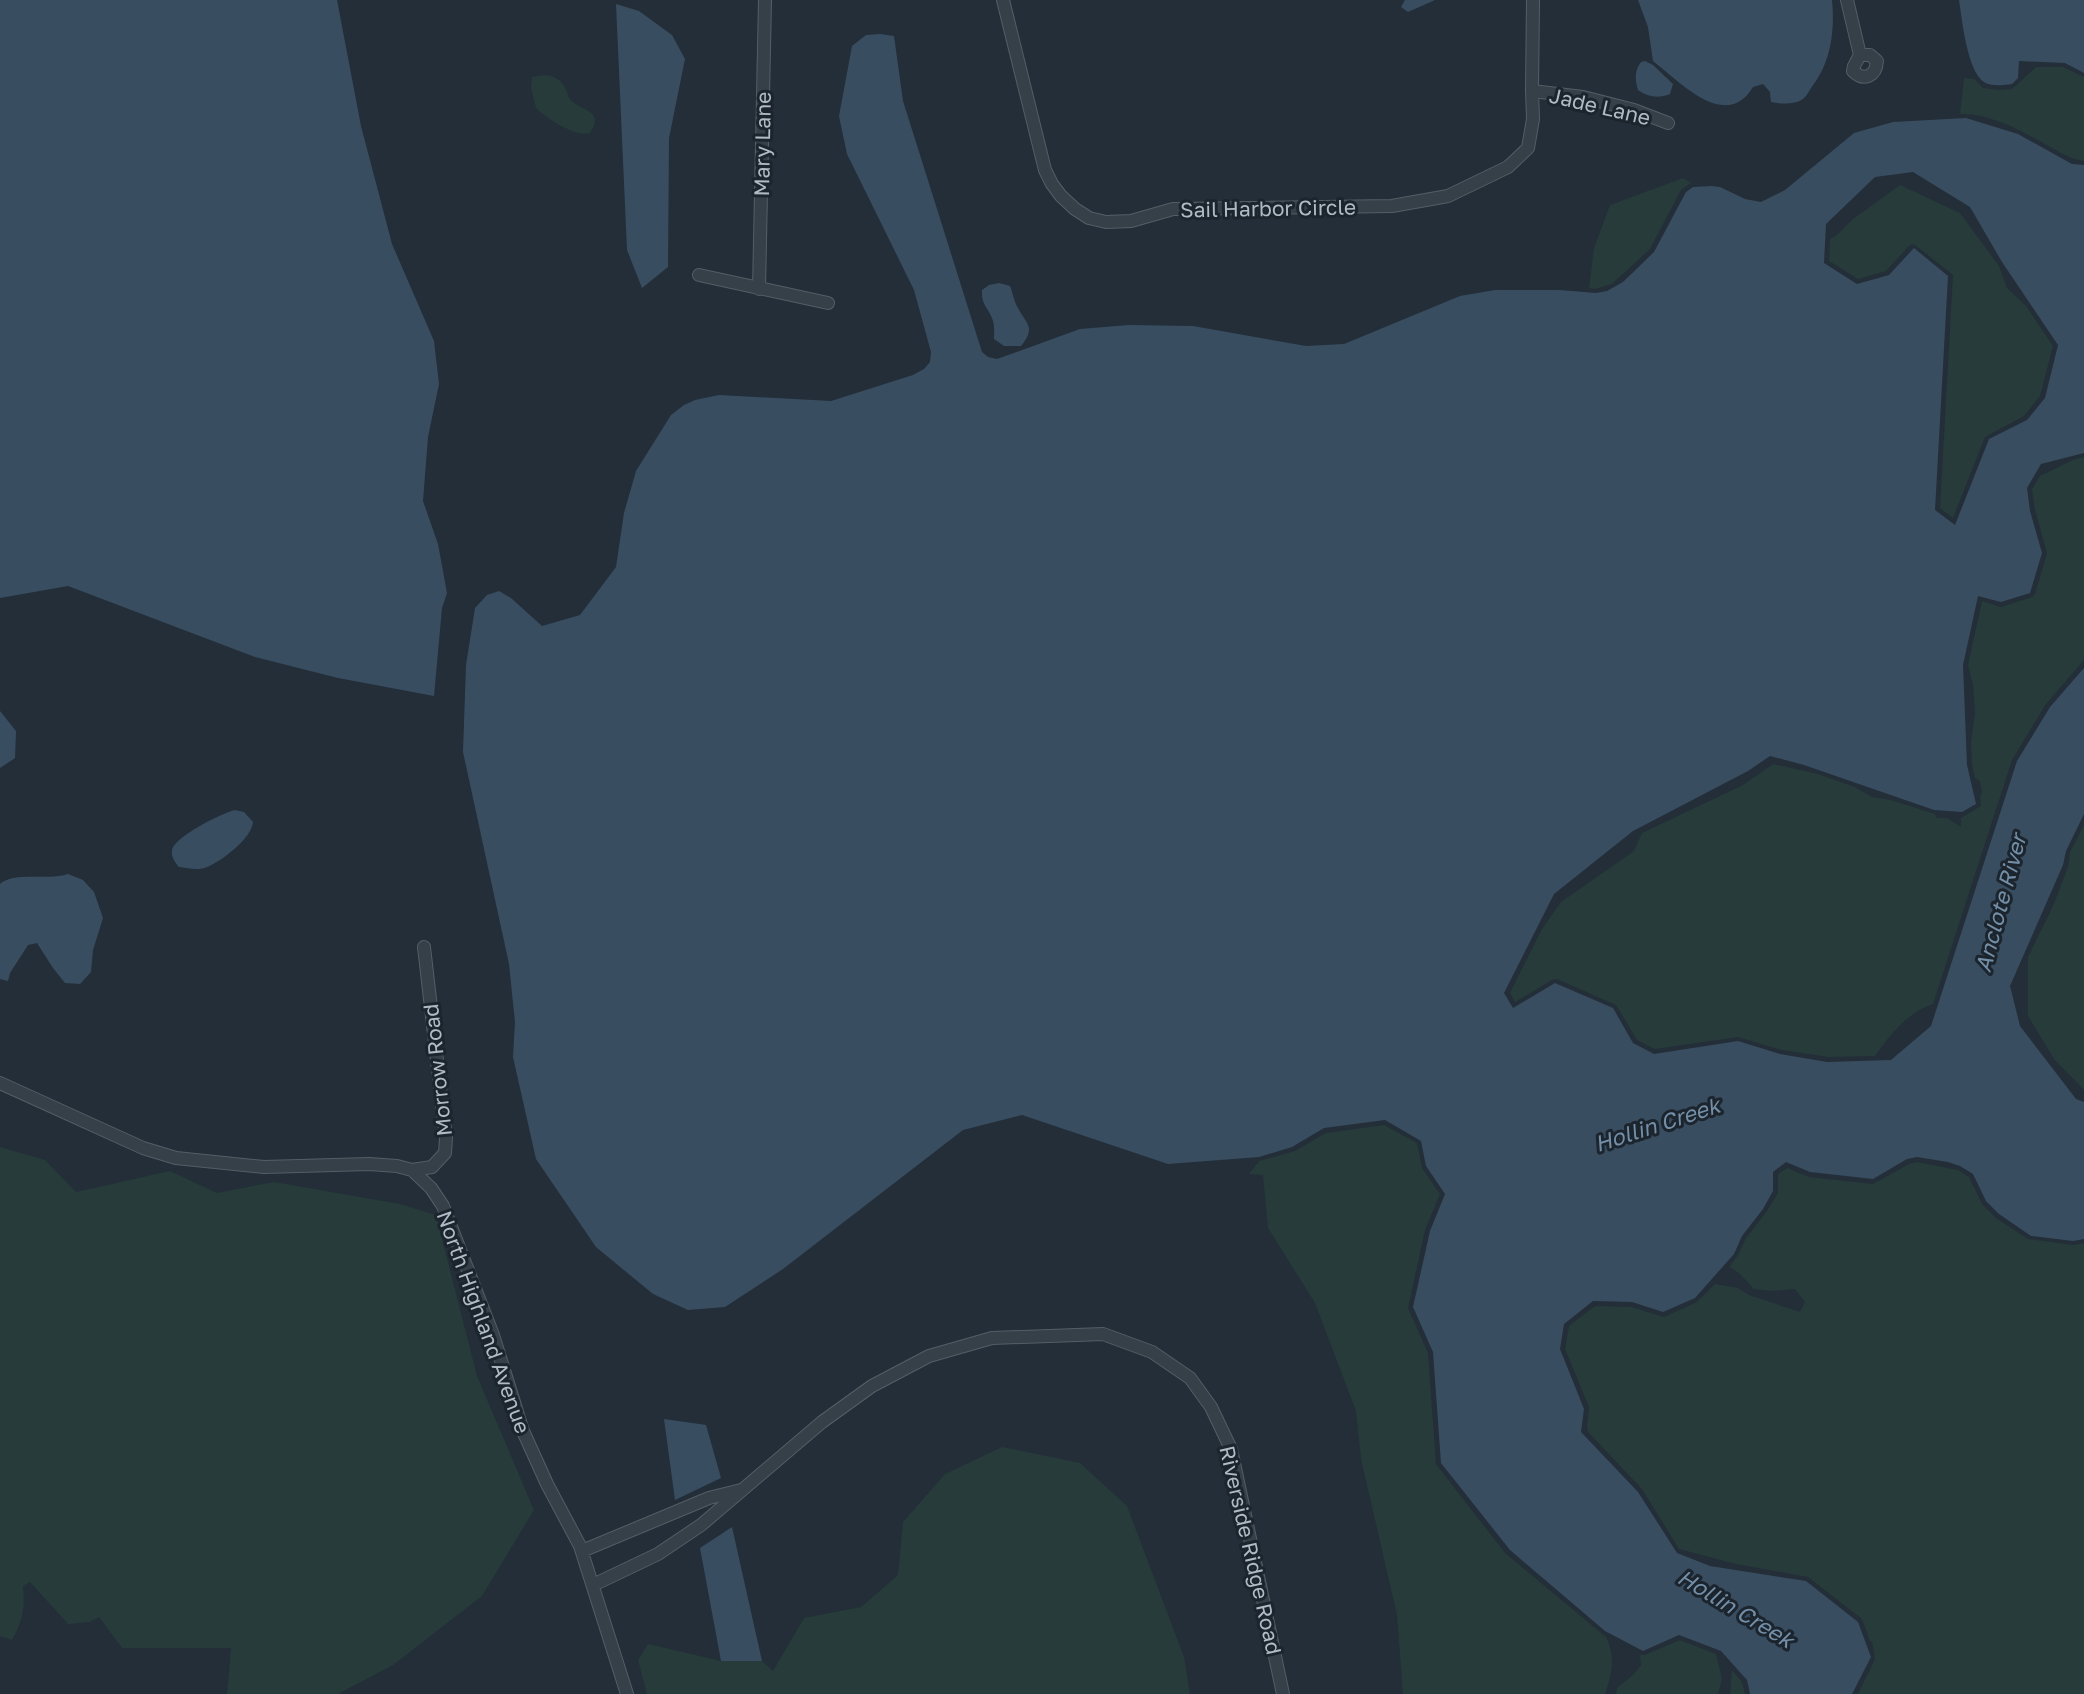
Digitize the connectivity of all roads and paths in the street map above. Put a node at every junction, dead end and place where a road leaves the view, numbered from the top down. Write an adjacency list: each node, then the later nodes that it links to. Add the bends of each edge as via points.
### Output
1 (765, 0): 9 (street, Mary Lane)
2 (1003, 0): 6 (street, Sail Harbor Circle, via 1042,159 1052,184 1075,209 1106,222 1131,221 1173,209 1392,206 1448,196 1508,167 1528,148)
3 (1533, 0): 6 (street, Sail Harbor Circle)
4 (1847, 0): 5 (street)
5 (1860, 55)
6 (1532, 91): 7 (street, Jade Lane, via 1583,97)
7 (1668, 123)
8 (699, 275): 9 (street)
9 (759, 289): 10 (street)
10 (828, 303)
11 (424, 947): 13 (street, Morrow Road, via 446,1138 445,1153 432,1167)
12 (0, 1083): 13 (street, via 143,1148 176,1158 264,1167 369,1164)
13 (412, 1170): 15 (street, North Highland Avenue, via 443,1206 493,1335 523,1431)
14 (745, 1489): 15 (street, Riverside Ridge Road, via 710,1498); 16 (street, Riverside Ridge Road, via 658,1554); 18 (street, Riverside Ridge Road, via 822,1422 872,1386 929,1356 992,1338 1084,1334 1103,1334 1152,1352 1190,1378 1211,1407 1231,1449)
15 (582, 1551): 16 (street, North Highland Avenue)
16 (593, 1586): 17 (street, North Highland Avenue)
17 (627, 1694)
18 (1283, 1694)

